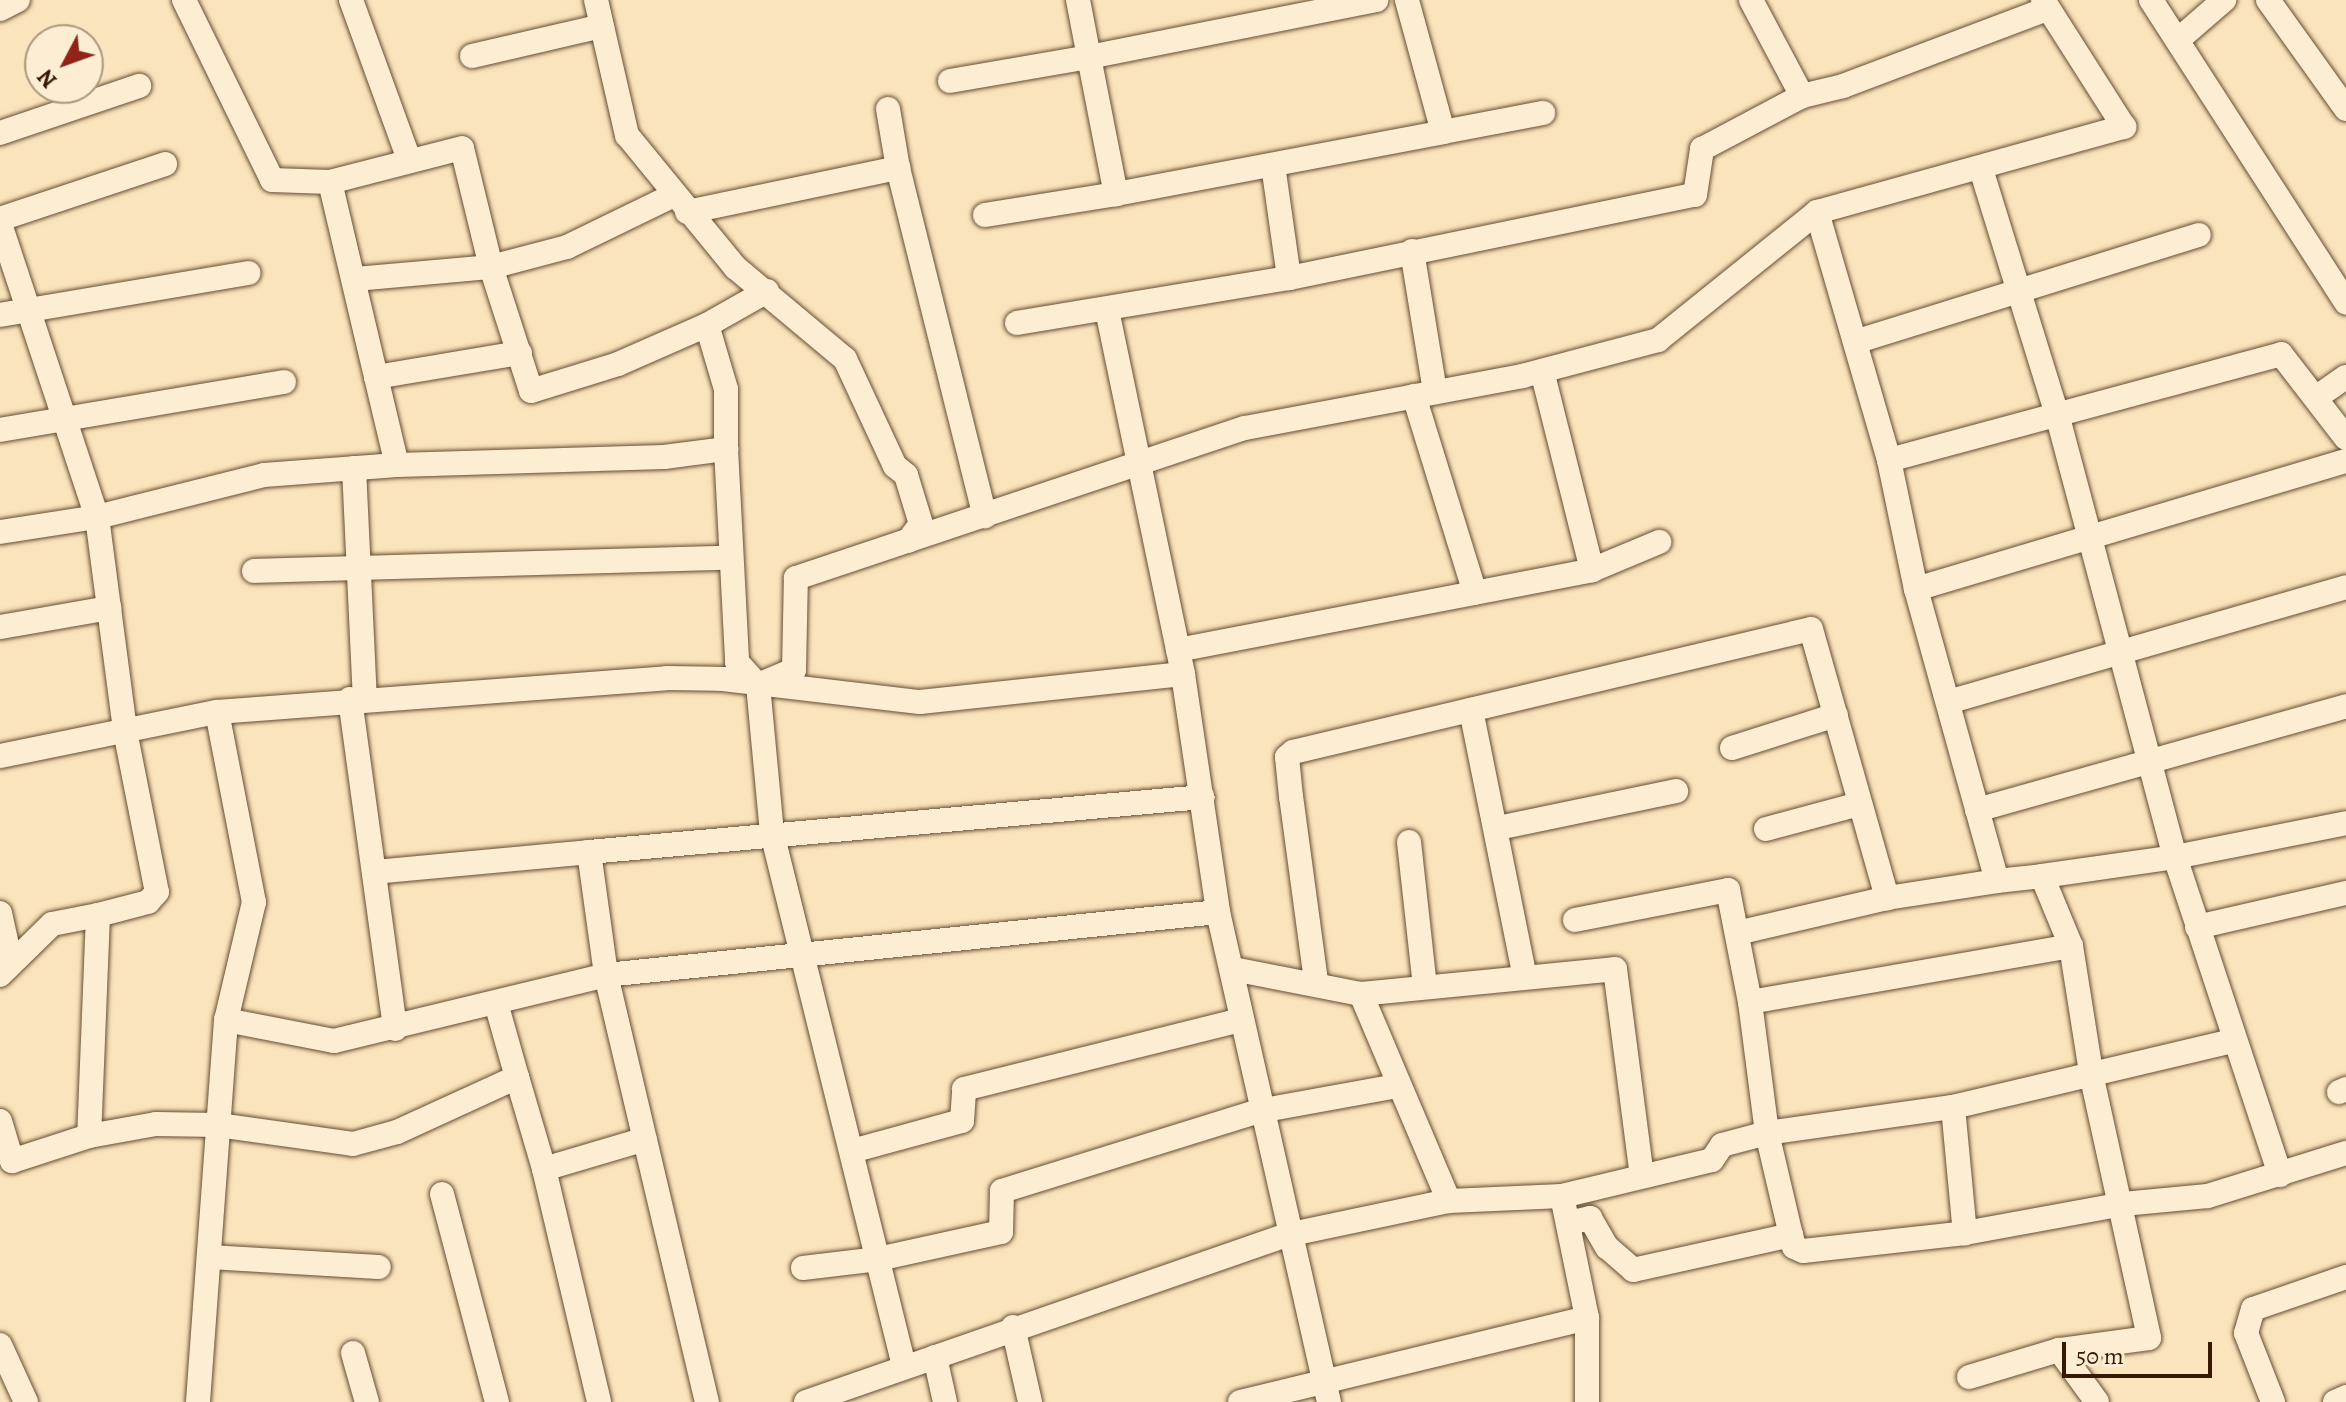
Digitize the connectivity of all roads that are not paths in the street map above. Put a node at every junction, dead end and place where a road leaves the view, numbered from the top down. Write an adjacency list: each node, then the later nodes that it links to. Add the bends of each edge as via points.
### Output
1 (18, 0): 13 (street)
2 (184, 0): 31 (street, via 272,180)
3 (351, 0): 26 (street)
4 (596, 0): 14 (street)
5 (1078, 0): 17 (street)
6 (1376, 0): 17 (street)
7 (1407, 0): 24 (street)
8 (1751, 0): 20 (street)
9 (2151, 0): 15 (street)
10 (2224, 0): 15 (street)
11 (2268, 0): 22 (street)
12 (2045, 5): 20 (street, via 1843,86); 30 (street, via 2124,127)
13 (0, 9)
14 (602, 26): 16 (street); 33 (street, via 627,135)
15 (2179, 39): 45 (street)
16 (472, 56)
17 (1089, 57): 18 (street); 32 (street)
18 (950, 81)
19 (139, 86): 25 (street)
20 (1802, 96): 38 (street, via 1702,149 1695,195)
21 (888, 109): 29 (street)
22 (2346, 109)
23 (1543, 113): 24 (street)
24 (1443, 132): 28 (street)
25 (0, 133)
26 (409, 159): 31 (street); 39 (street, via 462,148)
27 (165, 164): 36 (street)
28 (1273, 165): 32 (street); 41 (street)
29 (898, 168): 33 (street); 69 (street)
30 (1981, 169): 34 (street); 44 (street)
31 (330, 182): 42 (street)
32 (1116, 194): 35 (street)
33 (681, 203): 39 (street, via 567,247); 43 (street, via 736,268)
34 (1817, 212): 51 (street); 53 (street, via 1658,340)
35 (985, 215)
36 (0, 221): 46 (street)
37 (2199, 235): 44 (street)
38 (1412, 251): 41 (street); 57 (street)
39 (491, 267): 42 (street); 52 (street)
40 (248, 273): 46 (street)
41 (1289, 278): 47 (street)
42 (356, 279): 54 (street)
43 (767, 291): 50 (street); 73 (street, via 845,359 859,383 895,466 906,475 921,524)
44 (2018, 295): 51 (street); 59 (street)
45 (2346, 303)
46 (25, 310): 48 (street); 60 (street)
47 (1107, 310): 49 (street); 65 (street)
48 (0, 315)
49 (1017, 323)
50 (707, 325): 52 (street, via 618,364 531,391); 63 (street, via 726,389)
51 (1855, 342): 64 (street)
52 (520, 353): 54 (street)
53 (1542, 371): 57 (street); 77 (street)
54 (376, 377): 67 (street)
55 (2346, 377): 58 (street)
56 (284, 382): 60 (street)
57 (1425, 394): 65 (street, via 1245,428); 81 (street)
58 (2317, 397): 59 (street, via 2281,354); 62 (street)
59 (2057, 414): 64 (street); 72 (street)
60 (62, 417): 61 (street); 70 (street)
61 (0, 430)
62 (2346, 438)
63 (726, 449): 67 (street, via 664,457); 75 (street)
64 (1889, 460): 80 (street)
65 (1136, 461): 69 (street); 85 (street)
66 (2346, 461): 72 (street)
67 (397, 465): 68 (street)
68 (354, 468): 70 (street, via 264,475); 76 (street)
69 (985, 516): 73 (street)
70 (97, 517): 71 (street); 82 (street)
71 (0, 532)
72 (2090, 537): 80 (street); 84 (street)
73 (908, 541): 86 (street, via 796,578 794,670)
74 (1659, 542): 77 (street)
75 (731, 558): 76 (street); 86 (street, via 737,662)
76 (359, 566): 78 (street); 87 (street)
77 (1592, 570): 81 (street)
78 (254, 571)
79 (2346, 587): 84 (street)
80 (1916, 589): 88 (street)
81 (1475, 593): 85 (street)
82 (109, 608): 83 (street); 93 (street)
83 (0, 627)
84 (2120, 654): 88 (street); 96 (street)
85 (1181, 662): 86 (street, via 920,702); 98 (street)
86 (758, 685): 87 (street, via 667,678); 104 (street)
87 (358, 699): 91 (street); 108 (street)
88 (1948, 702): 100 (street)
89 (2346, 706): 96 (street)
90 (1471, 710): 92 (street, via 1811,629); 102 (street); 125 (street, via 1287,757)
91 (217, 712): 93 (street); 130 (street, via 254,902)
92 (1836, 715): 94 (street); 99 (street)
93 (125, 731): 95 (street); 115 (street, via 157,892 148,902)
94 (1732, 748)
95 (0, 756)
96 (2151, 758): 100 (street); 107 (street)
97 (1676, 791): 102 (street)
98 (1203, 797): 104 (street); 113 (street)
99 (1859, 804): 103 (street); 112 (street)
100 (1977, 810): 110 (street)
101 (2346, 823): 107 (street)
102 (1498, 828): 124 (street)
103 (1766, 829)
104 (772, 833): 106 (street); 120 (street)
105 (1409, 842): 126 (street)
106 (589, 852): 108 (street); 123 (street)
107 (2175, 857): 109 (street); 117 (street)
108 (374, 872): 132 (street)
109 (2042, 876): 110 (street); 119 (street)
110 (1997, 881): 112 (street)
111 (2346, 893): 117 (street)
112 (1887, 898): 118 (street)
113 (1218, 912): 120 (street); 122 (street)
114 (0, 913): 121 (street)
115 (98, 915): 121 (street, via 52,924); 142 (street)
116 (1575, 920): 118 (street, via 1728,890)
117 (2197, 927): 133 (street)
118 (1737, 933): 128 (street)
119 (2071, 946): 128 (street); 135 (street)
120 (804, 954): 123 (street); 144 (street)
121 (6, 969)
122 (1233, 969): 125 (street); 131 (street)
123 (606, 975): 129 (street); 143 (street)
124 (1525, 977): 126 (street); 149 (street, via 1615,969)
125 (1316, 981): 127 (street)
126 (1425, 987): 127 (street)
127 (1361, 994): 136 (street)
128 (1750, 1002): 141 (street)
129 (496, 1003): 132 (street); 134 (street)
130 (226, 1020): 132 (street, via 334,1041); 140 (street)
131 (1241, 1020): 138 (street); 144 (street, via 964,1089 962,1121)
132 (395, 1029)
133 (2233, 1041): 135 (street); 148 (street)
134 (517, 1077): 140 (street, via 397,1132 353,1144); 147 (street)
135 (2092, 1078): 137 (street); 153 (street)
136 (1397, 1086): 138 (street); 152 (street)
137 (1953, 1107): 141 (street); 155 (street)
138 (1259, 1111): 156 (street); 159 (street, via 1002,1191 1001,1232)
139 (0, 1121): 146 (street)
140 (218, 1125): 142 (street, via 156,1124); 158 (street)
141 (1767, 1133): 149 (street, via 1722,1145 1712,1160); 157 (street)
142 (89, 1136): 146 (street)
143 (645, 1139): 147 (street); 179 (street)
144 (852, 1151): 159 (street)
145 (2346, 1153): 148 (street)
146 (6, 1162)
147 (544, 1169): 178 (street)
148 (2280, 1175): 153 (street, via 2208,1196)
149 (1642, 1176): 151 (street)
150 (442, 1194): 177 (street)
151 (1562, 1196): 152 (street); 154 (street)
152 (1449, 1201): 156 (street)
153 (2123, 1204): 155 (street); 166 (street, via 2149,1338)
154 (1569, 1223): 157 (street, via 1590,1218 1607,1247 1633,1270); 163 (street)
155 (1965, 1233): 157 (street, via 1803,1251 1794,1247)
156 (1287, 1235): 164 (street); 171 (street)
157 (1791, 1235)
158 (209, 1257): 160 (street); 175 (street)
159 (878, 1259): 161 (street); 169 (street)
160 (379, 1267)
161 (803, 1268)
162 (2346, 1277): 185 (street, via 2253,1309 2246,1333)
163 (1587, 1318): 171 (street); 183 (street)
164 (1013, 1327): 168 (street, via 992,1341); 181 (street)
165 (0, 1345): 174 (street)
166 (2059, 1350): 170 (street); 184 (street)
167 (353, 1353): 176 (street)
168 (935, 1357): 169 (street); 180 (street)
169 (904, 1366): 173 (street)
170 (1969, 1377)
171 (1327, 1391): 182 (street)
172 (2346, 1397): 186 (street)
173 (821, 1400)
174 (26, 1402)
175 (198, 1402)
176 (367, 1402)
177 (497, 1402)
178 (599, 1402)
179 (707, 1402)
180 (945, 1402)
181 (1030, 1402)
182 (1240, 1402)
183 (1587, 1402)
184 (2097, 1402)
185 (2273, 1402)
186 (2335, 1402)

